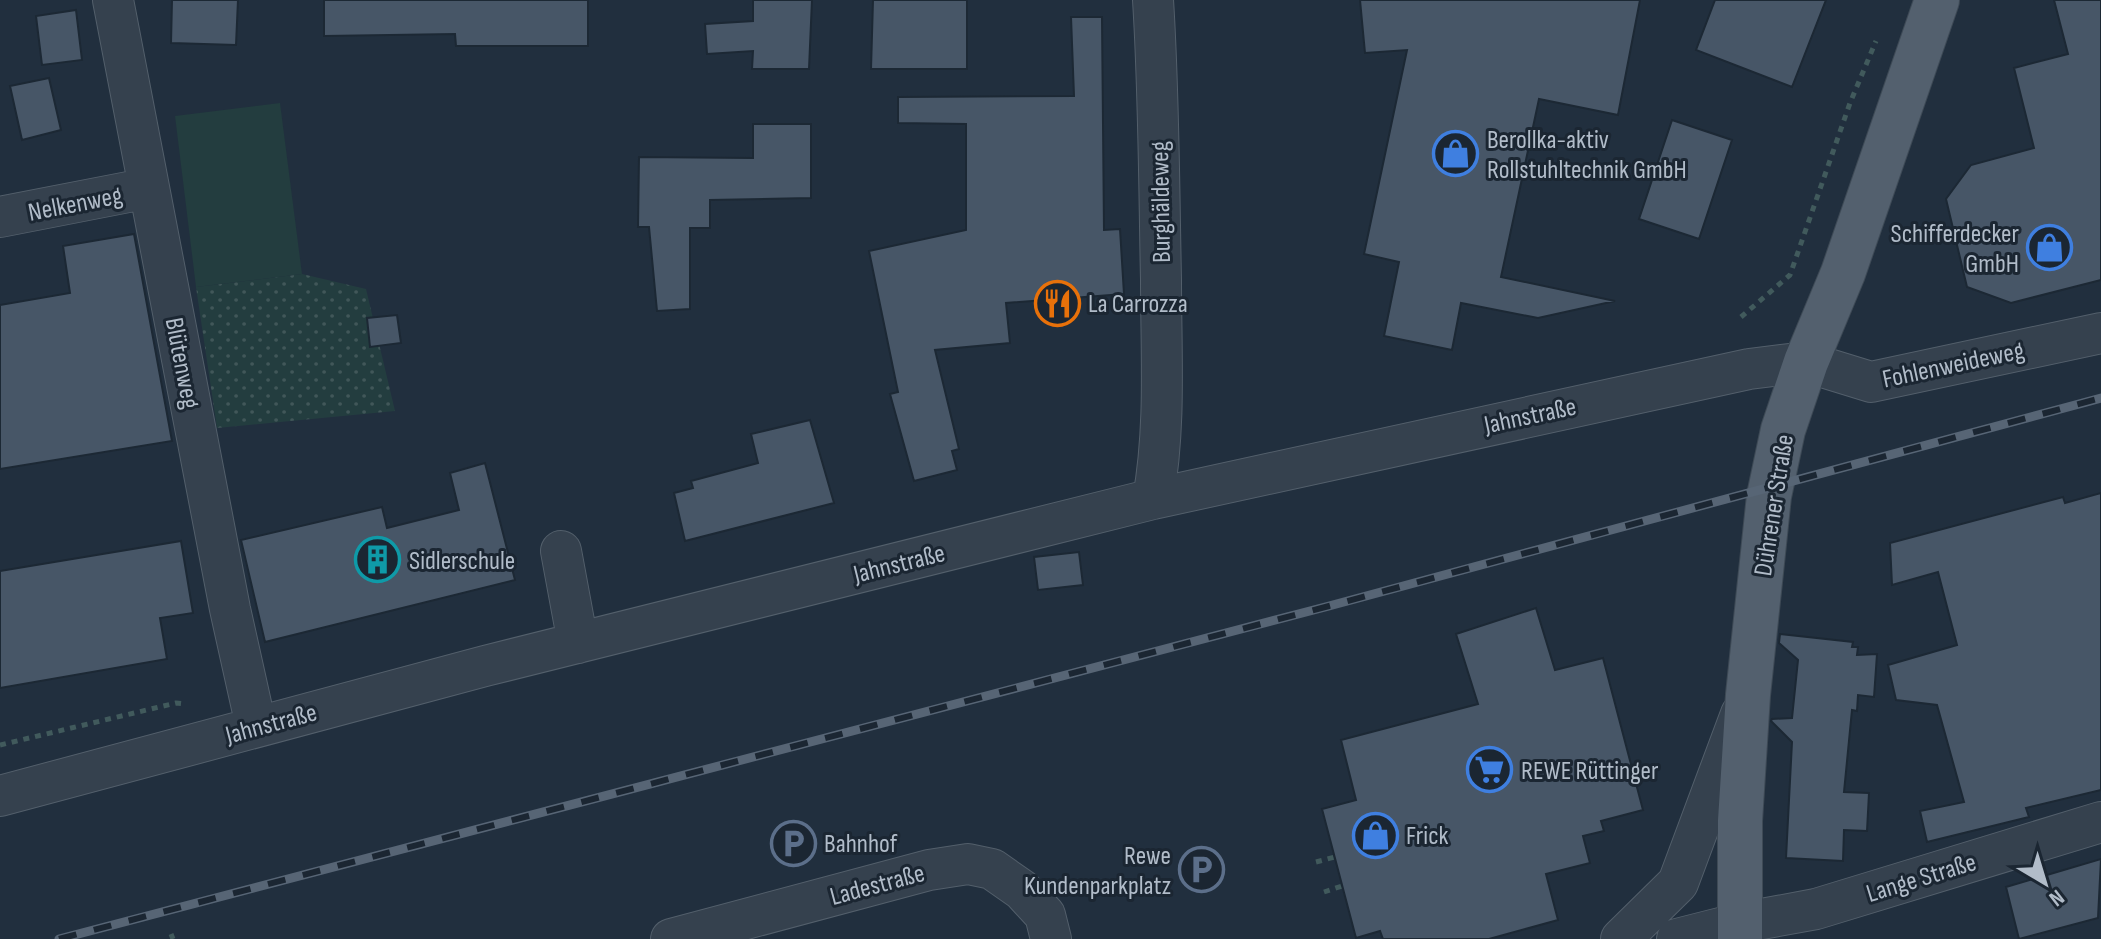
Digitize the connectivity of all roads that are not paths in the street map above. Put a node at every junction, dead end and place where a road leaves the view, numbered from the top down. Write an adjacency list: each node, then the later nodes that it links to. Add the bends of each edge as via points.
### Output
1 (113, 0): 4 (street, Blütenweg)
2 (1153, 0): 8 (street, Burghäldeweg, via 1162,387 1160,462)
3 (1937, 0): 7 (main road, Dührener Straße, via 1843,273)
4 (149, 188): 5 (street, Nelkenweg); 12 (street, Blütenweg)
5 (0, 217)
6 (2101, 333): 7 (street, Fohlenweideweg, via 1871,382)
7 (1806, 362): 8 (street, Jahnstraße, via 1704,377); 11 (main road, Dührener Straße, via 1783,430 1769,496)
8 (1153, 499): 10 (street, Jahnstraße)
9 (561, 551): 10 (street)
10 (578, 643): 12 (street, Jahnstraße)
11 (1748, 695): 16 (main road, Dührener Straße); 18 (street, via 1678,883)
12 (253, 714): 13 (street, Jahnstraße)
13 (0, 796)
14 (2101, 822): 16 (street, Lange Straße)
15 (1048, 927): 17 (street, Ladestraße, via 1022,890 992,869 968,864)
16 (1740, 931): 19 (street, Lange Straße)
17 (671, 939)
18 (1621, 939)
19 (1677, 939)

